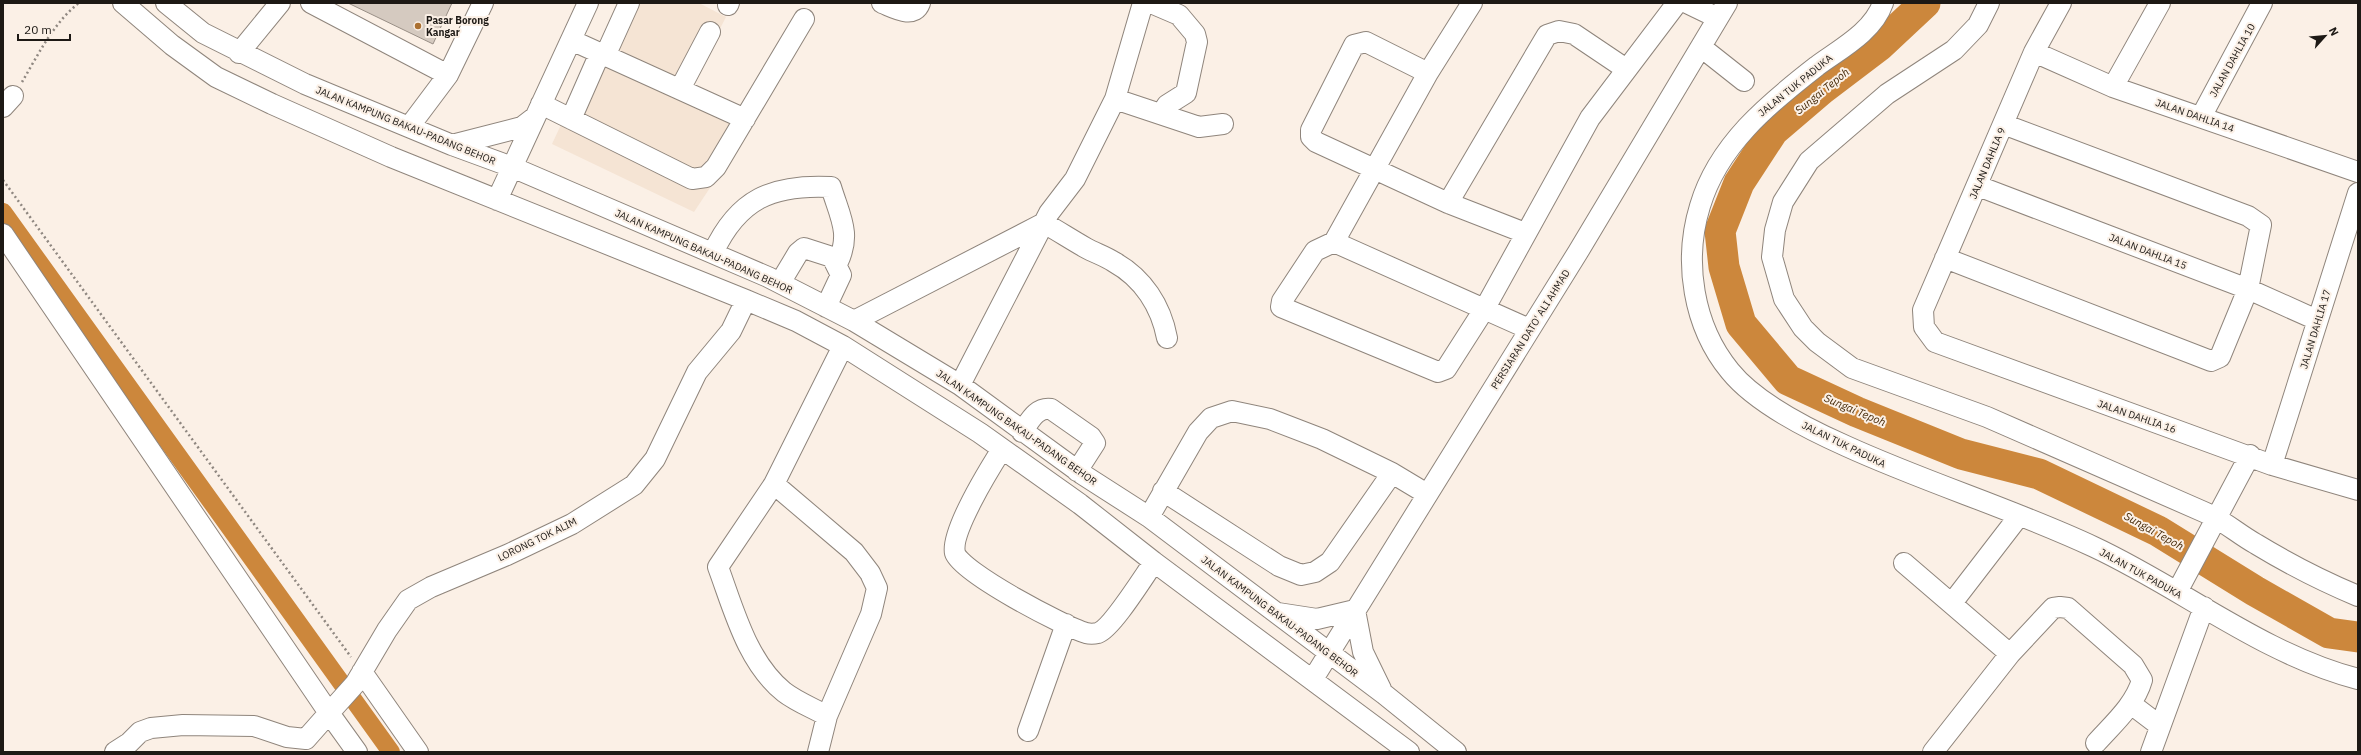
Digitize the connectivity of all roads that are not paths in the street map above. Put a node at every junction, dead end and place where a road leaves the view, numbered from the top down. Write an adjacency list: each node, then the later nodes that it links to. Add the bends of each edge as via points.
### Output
1 (123, 3): 51 (street, via 172,45 216,77 390,157)
2 (166, 3): 24 (street, JALAN KAMPUNG BAKAU-PADANG BEHOR)
3 (186, 3): 24 (street)
4 (280, 3): 28 (street)
5 (311, 3): 32 (street)
6 (483, 3): 32 (street)
7 (588, 3): 25 (street)
8 (629, 3): 29 (street)
9 (882, 3): 10 (street, via 909,12 916,10)
10 (920, 3)
11 (1143, 3): 36 (street)
12 (1151, 3): 38 (street, via 1179,15 1192,30 1197,42 1186,93 1167,105)
13 (1472, 3): 31 (street)
14 (1677, 3): 30 (street)
15 (1687, 3): 21 (street)
16 (1883, 3): 82 (street, JALAN TUK PADUKA, via 1873,20 1858,36 1772,101 1749,123 1710,179 1699,207 1692,252 1693,282 1701,318 1711,344 1731,373 1777,410 1812,430 1893,468)
17 (1988, 3): 84 (street, via 1978,25 1954,50 1887,94 1809,161 1783,202 1775,230 1772,257 1784,299 1803,328 1852,368 1987,417)
18 (2062, 3): 27 (street, JALAN DAHLIA 9)
19 (2160, 3): 34 (street)
20 (2262, 3): 39 (street, JALAN DAHLIA 10)
21 (1723, 11): 26 (street, PERSIARAN DATO' ALI AHMAD)
22 (804, 19): 41 (street)
23 (710, 32): 35 (street)
24 (203, 33): 28 (street, JALAN KAMPUNG BAKAU-PADANG BEHOR)
25 (571, 40): 29 (street); 37 (street)
26 (1701, 47): 33 (street); 68 (street, PERSIARAN DATO' ALI AHMAD)
27 (2034, 52): 34 (street, JALAN DAHLIA 14); 43 (street, JALAN DAHLIA 9)
28 (239, 53): 44 (street, JALAN KAMPUNG BAKAU-PADANG BEHOR, via 305,84)
29 (602, 54): 35 (street); 40 (street)
30 (1626, 69): 52 (street, via 1574,34 1559,30 1547,35); 54 (street, via 1590,118)
31 (1428, 73): 47 (street); 47 (street, via 1366,42 1354,45 1311,130 1311,137 1316,142)
32 (448, 75): 44 (street)
33 (1744, 81)
34 (2113, 87): 39 (street, JALAN DAHLIA 14)
35 (680, 90): 41 (street)
36 (1115, 99): 38 (street); 53 (street, via 1075,179)
37 (538, 111): 40 (street); 45 (street, via 522,127); 46 (street)
38 (1161, 114): 42 (street, via 1198,127)
39 (2201, 117): 48 (street, JALAN DAHLIA 14)
40 (571, 119): 41 (street, via 692,179 700,179 716,167)
41 (745, 119)
42 (1223, 124)
43 (2003, 124): 49 (street, JALAN DAHLIA 9); 61 (street, via 2254,218 2261,225)
44 (409, 127): 45 (street, JALAN KAMPUNG BAKAU-PADANG BEHOR)
45 (452, 145): 46 (street, JALAN KAMPUNG BAKAU-PADANG BEHOR)
46 (512, 167): 51 (street); 57 (street, JALAN KAMPUNG BAKAU-PADANG BEHOR)
47 (1375, 168): 52 (street); 56 (street)
48 (2358, 172)
49 (1978, 186): 58 (street, JALAN DAHLIA 9); 61 (street, JALAN DAHLIA 15)
50 (2358, 193): 65 (street, JALAN DAHLIA 17)
51 (498, 200): 62 (street)
52 (1448, 203): 54 (street)
53 (1044, 223): 66 (street); 69 (street, via 1115,262 1139,281 1158,307); 71 (street)
54 (1525, 233): 64 (street)
55 (3, 234): 101 (street)
56 (1334, 242): 64 (street); 64 (street, via 1315,251 1282,301 1281,307 1438,372 1446,369)
57 (713, 253): 59 (street, via 722,235 741,211 762,196 819,186 831,187 845,231 844,249); 60 (street, JALAN KAMPUNG BAKAU-PADANG BEHOR)
58 (1945, 258): 61 (street, via 2211,361 2220,357); 67 (street, JALAN DAHLIA 9, via 1923,310)
59 (837, 264): 60 (street, via 832,257 804,248 798,253); 63 (street, via 841,275)
60 (780, 283): 63 (street, JALAN KAMPUNG BAKAU-PADANG BEHOR)
61 (2248, 289): 65 (street, JALAN DAHLIA 15)
62 (746, 300): 70 (street); 96 (street, LORONG TOK ALIM, via 731,331 697,372 655,459 634,485 572,524 431,587 408,600 386,630)
63 (826, 307): 66 (street, JALAN KAMPUNG BAKAU-PADANG BEHOR)
64 (1485, 308): 68 (street)
65 (2317, 320): 75 (street, JALAN DAHLIA 17)
66 (854, 321): 71 (street, JALAN KAMPUNG BAKAU-PADANG BEHOR)
67 (1924, 327): 74 (street, JALAN DAHLIA 16, via 1935,342 2118,410)
68 (1529, 329): 81 (street, PERSIARAN DATO' ALI AHMAD)
69 (1167, 338)
70 (844, 346): 73 (street); 78 (street)
71 (960, 385): 72 (street, JALAN KAMPUNG BAKAU-PADANG BEHOR)
72 (1022, 432): 76 (street, JALAN KAMPUNG BAKAU-PADANG BEHOR); 76 (street, via 1038,410 1045,408 1057,413 1091,437 1095,443)
73 (1002, 449): 85 (street, via 1080,504); 93 (street, via 978,488 955,540 955,554 987,582)
74 (2250, 455): 75 (street, JALAN DAHLIA 16); 84 (street)
75 (2272, 465): 79 (street, JALAN DAHLIA 16)
76 (1077, 471): 83 (street, JALAN KAMPUNG BAKAU-PADANG BEHOR)
77 (1392, 472): 80 (street, via 1322,439 1270,419 1232,411 1211,418 1198,432); 80 (street, via 1330,562 1315,572 1302,575 1279,566); 81 (street)
78 (774, 484): 102 (street, via 854,552 870,573 876,588 871,614); 102 (street, via 718,567 746,642 763,670 785,693)
79 (2358, 490)
80 (1163, 491): 83 (street)
81 (1427, 494): 91 (street, PERSIARAN DATO' ALI AHMAD)
82 (2020, 516): 87 (street, JALAN TUK PADUKA); 89 (street)
83 (1149, 517): 92 (street, JALAN KAMPUNG BAKAU-PADANG BEHOR)
84 (2218, 518): 87 (street); 88 (street, via 2254,543 2308,574)
85 (1154, 562): 93 (street, via 1123,607 1100,632 1091,634); 97 (street)
86 (1904, 563): 89 (street)
87 (2182, 585): 90 (street, JALAN TUK PADUKA)
88 (2358, 596)
89 (1952, 603): 95 (street)
90 (2204, 607): 98 (street, JALAN TUK PADUKA, via 2279,648); 103 (street)
91 (1354, 610): 92 (street, via 1316,619); 94 (street, PERSIARAN DATO' ALI AHMAD); 99 (street, via 1363,652)
92 (1272, 612): 94 (street, JALAN KAMPUNG BAKAU-PADANG BEHOR)
93 (1066, 624): 104 (street)
94 (1328, 653): 97 (street, PERSIARAN DATO' ALI AHMAD); 99 (street, JALAN KAMPUNG BAKAU-PADANG BEHOR)
95 (2010, 654): 100 (street, via 2053,608 2068,608 2133,665 2142,680); 113 (street)
96 (358, 678): 101 (street, LORONG TOK ALIM); 109 (street)
97 (1312, 679): 111 (street)
98 (2358, 679)
99 (1384, 694): 112 (street, JALAN KAMPUNG BAKAU-PADANG BEHOR)
100 (2131, 704): 103 (street); 105 (street)
101 (334, 707): 106 (street, LORONG TOK ALIM, via 306,739); 108 (street)
102 (827, 716): 110 (street)
103 (2160, 726): 114 (street)
104 (1028, 731)
105 (2096, 743)
106 (304, 745): 107 (street, via 287,736 254,726 183,725 152,728 140,732)
107 (124, 749)
108 (357, 752)
109 (418, 752)
110 (818, 752)
111 (1409, 752)
112 (1456, 752)
113 (1933, 752)
114 (2151, 752)

